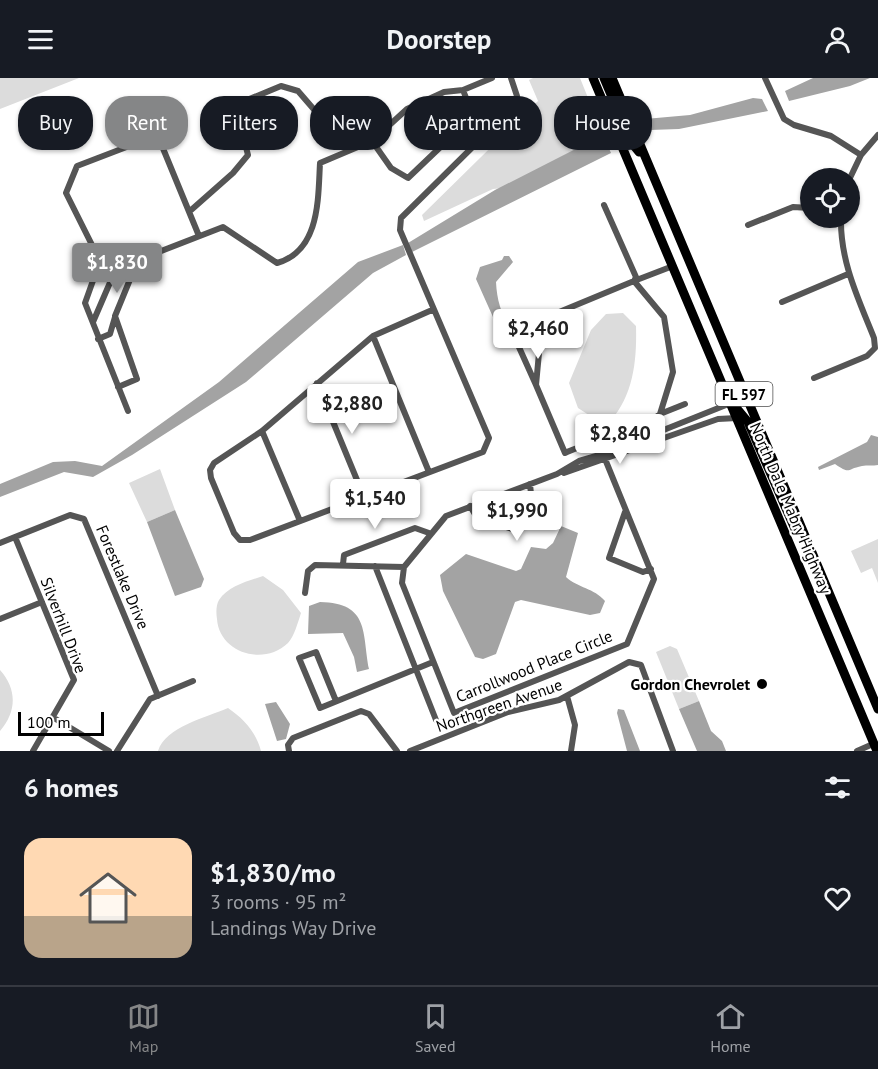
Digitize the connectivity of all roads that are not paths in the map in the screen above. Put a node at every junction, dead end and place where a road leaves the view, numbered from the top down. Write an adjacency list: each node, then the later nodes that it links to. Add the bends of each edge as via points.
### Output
1 (492, 78): 7 (street)
2 (511, 78): 27 (street, via 517,96 514,106 401,218 400,230)
3 (593, 78): 23 (main road, North Dale Mabry Highway / FL 597)
4 (604, 78): 14 (main road, via 631,142)
5 (612, 78): 14 (main road, North Dale Mabry Highway / FL 597)
6 (765, 78): 13 (street, via 784,119 831,136)
7 (464, 90): 9 (street, via 444,92 407,110); 12 (street, via 473,116 408,178 391,168)
8 (310, 105): 18 (street, via 298,91 281,86 235,105 248,155)
9 (392, 123)
10 (878, 135): 13 (street)
11 (349, 150): 21 (street, via 320,163 318,199 309,239 285,260 277,262 223,227)
12 (378, 150)
13 (861, 155): 15 (street)
14 (646, 161): 61 (main road, North Dale Mabry Highway / FL 597)
15 (855, 168)
16 (604, 205): 25 (street, via 636,277)
17 (800, 207): 19 (street)
18 (190, 211): 21 (street); 29 (street, via 162,146 150,138 76,166 66,193 100,261 85,303)
19 (748, 225)
20 (841, 228): 24 (street)
21 (199, 236): 22 (street)
22 (138, 260): 28 (street); 29 (street, via 115,271)
23 (673, 266): 25 (street); 39 (main road, North Dale Mabry Highway / FL 597)
24 (848, 274): 26 (street); 35 (street, via 875,348 867,356)
25 (634, 281): 33 (street, via 523,327); 42 (street, via 664,317 673,372)
26 (782, 302)
27 (432, 310): 31 (street); 51 (street, via 489,438 483,452)
28 (115, 316): 32 (street, via 110,334); 38 (street, via 137,379)
29 (92, 323): 32 (street)
30 (572, 327): 33 (street)
31 (373, 336): 36 (street); 51 (street)
32 (98, 339): 38 (street)
33 (534, 343): 37 (street, via 539,353)
34 (518, 345): 37 (street)
35 (814, 378)
36 (317, 383): 46 (street); 54 (street)
37 (536, 385): 45 (street, via 565,453 590,441)
38 (118, 387): 41 (street)
39 (731, 403): 43 (main road, North Dale Mabry Highway / FL 597); 44 (street); 61 (main road, via 748,422 795,529)
40 (685, 404): 42 (street)
41 (128, 411)
42 (660, 414): 45 (street)
43 (737, 418): 47 (street, via 718,419); 79 (main road, North Dale Mabry Highway / FL 597)
44 (680, 422): 47 (street); 48 (street)
45 (631, 430): 48 (street)
46 (262, 431): 57 (street); 57 (street, via 214,463 211,478 240,540)
47 (683, 431): 49 (street)
48 (635, 439): 49 (street); 50 (street)
49 (640, 447): 50 (street)
50 (604, 457): 52 (street); 52 (street, via 579,461); 56 (street)
51 (429, 472): 54 (street)
52 (557, 474): 53 (street)
53 (530, 484): 55 (street); 55 (street, via 531,494 515,530 476,516)
54 (364, 497): 57 (street)
55 (470, 506): 58 (street, via 446,516)
56 (625, 511): 65 (street); 65 (street, via 609,558 643,572)
57 (300, 522)
58 (429, 533): 62 (street, via 415,528 344,555); 64 (street)
59 (15, 537): 60 (street, Forestlake Drive); 67 (street, Silverhill Drive); 72 (street, Forestlake Drive, via 70,515 84,519)
60 (0, 543)
61 (808, 544): 75 (main road, North Dale Mabry Highway / FL 597)
62 (343, 564): 63 (street); 66 (street, via 315,565 308,571)
63 (375, 566): 64 (street); 70 (street)
64 (404, 567): 69 (street, Carrollwood Place Circle, via 402,583)
65 (651, 569): 69 (street, Carrollwood Place Circle, via 654,579 627,644 454,713)
66 (305, 593)
67 (42, 602): 68 (street); 76 (street, Silverhill Drive, via 74,680)
68 (0, 619)
69 (433, 662): 70 (street)
70 (416, 669): 74 (street); 77 (street)
71 (193, 681): 72 (street)
72 (158, 696): 82 (street, via 145,705)
73 (567, 696): 78 (street, Northgreen Avenue, via 508,712); 87 (street, via 575,724); 88 (street, Northgreen Avenue, via 629,662 641,665)
74 (336, 702): 74 (street, via 320,708 299,658 316,652)
75 (878, 710)
76 (54, 718): 80 (street, Silverhill Drive); 81 (street)
77 (436, 720)
78 (430, 744): 85 (street, Northgreen Avenue); 86 (street)
79 (875, 748): 89 (street)
80 (33, 751)
81 (110, 751)
82 (117, 751)
83 (289, 751): 84 (street, via 288,745 294,738 361,711 369,714)
84 (397, 751)
85 (410, 751)
86 (433, 751)
87 (571, 751)
88 (673, 751)
89 (857, 751)

